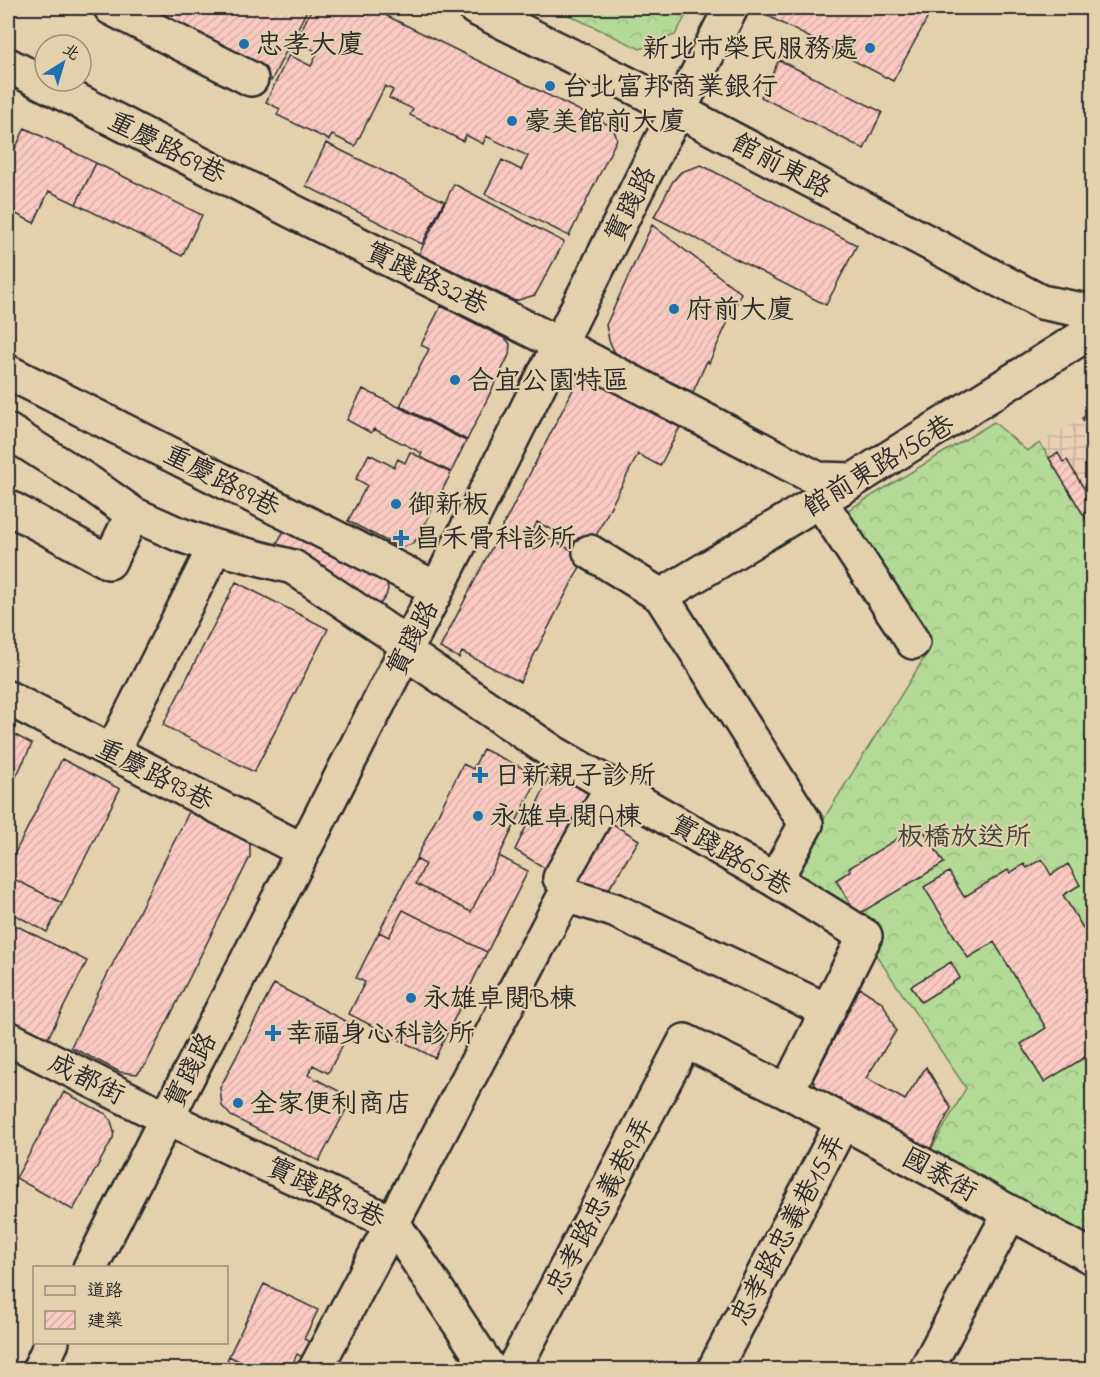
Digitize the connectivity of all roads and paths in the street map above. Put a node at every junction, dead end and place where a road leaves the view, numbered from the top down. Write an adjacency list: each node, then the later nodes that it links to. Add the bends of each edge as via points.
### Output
1 (111, 8): 5 (street)
2 (475, 8): 6 (street, 館前東路)
3 (732, 8): 6 (street, 實踐路)
4 (8, 65): 7 (street, 重慶路69巷)
5 (250, 79)
6 (679, 110): 8 (street, 館前東路, via 1041,302); 10 (street, 實踐路)
7 (294, 212): 10 (street, 實踐路32巷)
8 (1092, 312)
9 (1092, 331): 13 (street, 館前東路156巷)
10 (560, 344): 13 (street, 實踐路32巷, via 818,479); 19 (street, 實踐路)
11 (8, 372): 19 (street, 重慶路89巷)
12 (8, 431): 16 (street, 實踐路65巷)
13 (854, 480): 14 (street, 館前東路156巷)
14 (820, 501): 20 (street, 館前東路156巷); 21 (street)
15 (8, 507): 16 (street, via 109,562)
16 (133, 514): 17 (street, 實踐路65巷)
17 (215, 547): 22 (street, 實踐路65巷, via 293,567); 24 (street)
18 (590, 552): 20 (street)
19 (437, 589): 22 (street, 實踐路)
20 (661, 596): 28 (street, via 806,824)
21 (913, 642)
22 (406, 648): 25 (street, 實踐路65巷, via 554,753); 26 (street, 實踐路)
23 (8, 698): 24 (street, 重慶路93巷)
24 (112, 752): 26 (street, 重慶路93巷)
25 (612, 787): 27 (street); 28 (street, 實踐路65巷)
26 (302, 850): 33 (street, 實踐路)
27 (560, 878)
28 (775, 880): 29 (street, 實踐路65巷, via 865,936)
29 (828, 1011): 32 (street, 實踐路65巷); 36 (street, via 614,910 565,895)
30 (8, 1038): 33 (street, 成都街)
31 (685, 1041): 32 (street, 國泰街); 43 (street, 忠孝路忠義巷9弄)
32 (787, 1091): 34 (street, 國泰街)
33 (166, 1118): 36 (street, 實踐路93巷); 38 (street, 實踐路)
34 (843, 1121): 35 (street, 國泰街); 44 (street, 忠孝路忠義巷15弄)
35 (1010, 1213): 37 (street, 國泰街); 45 (street)
36 (393, 1223): 41 (street); 42 (street, 實踐路93巷)
37 (1092, 1257)
38 (91, 1266)
39 (51, 1344): 40 (street)
40 (39, 1370)
41 (315, 1370)
42 (490, 1370)
43 (513, 1370)
44 (714, 1370)
45 (926, 1370)

